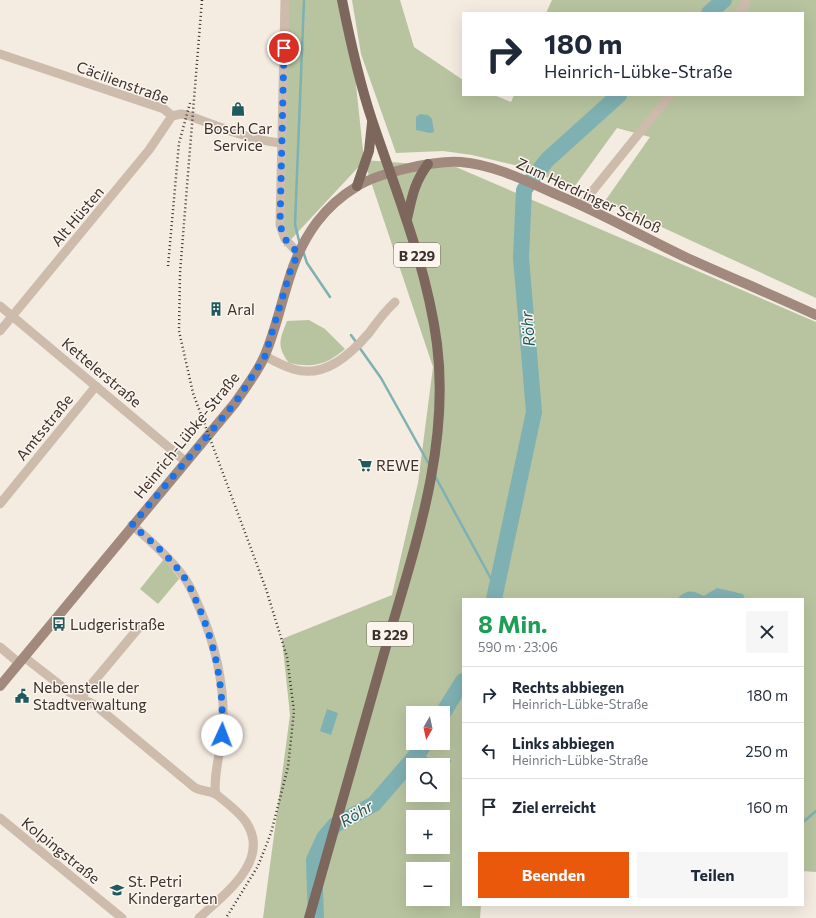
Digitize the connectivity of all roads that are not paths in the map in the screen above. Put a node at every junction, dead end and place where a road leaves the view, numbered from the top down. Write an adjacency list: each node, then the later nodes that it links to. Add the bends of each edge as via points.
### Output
1 (285, 0): 9 (street)
2 (342, 0): 8 (main road, B 229)
3 (746, 0): 4 (street)
4 (740, 12)
5 (0, 54): 7 (street, Cäcilienstraße, via 164,109)
6 (669, 96): 13 (street)
7 (172, 116): 9 (street, Cäcilienstraße, via 187,115 238,133); 19 (street, Alt Hüsten, via 149,150)
8 (372, 119): 11 (main road, B 229); 12 (main road, via 369,151)
9 (282, 142): 15 (street, via 281,229 290,246)
10 (428, 164): 11 (street, Zum Herdringer Schloß); 13 (street, Zum Herdringer Schloß, via 462,162 492,168 524,178); 14 (main road, via 413,190)
11 (391, 173): 12 (street, Zum Herdringer Schloß); 14 (main road, B 229)
12 (357, 186): 15 (street, Zum Herdringer Schloß, via 318,221)
13 (582, 204): 18 (street, Zum Herdringer Schloß, via 686,257)
14 (408, 219): 35 (main road, B 229, via 437,344 439,399 435,455 429,491)
15 (298, 253): 21 (street, Heinrich-Lübke-Straße)
16 (395, 302): 21 (street, via 383,312 358,345 337,363 326,368 314,371 293,369)
17 (0, 306): 19 (street, Kettelerstraße)
18 (816, 315)
19 (12, 316): 20 (street, Alt Hüsten); 22 (street, Kettelerstraße)
20 (0, 331)
21 (265, 356): 23 (street, Heinrich-Lübke-Straße, via 235,403)
22 (96, 386): 23 (street, Kettelerstraße); 24 (street, Amtsstraße)
23 (185, 460): 25 (street, Heinrich-Lübke-Straße)
24 (0, 504)
25 (132, 525): 28 (street, Heinrich-Lübke-Straße); 31 (street, via 184,576 214,649 221,676 223,702)
26 (140, 625): 30 (street)
27 (0, 647): 28 (street)
28 (21, 660): 29 (street, Heinrich-Lübke-Straße); 30 (street)
29 (0, 686)
30 (80, 698): 31 (street, via 94,705 194,787)
31 (216, 794): 34 (street, via 246,821 252,836 253,848 249,862 238,881)
32 (0, 818): 33 (street, Kolpingstraße)
33 (122, 918)
34 (199, 918)
35 (309, 918)

